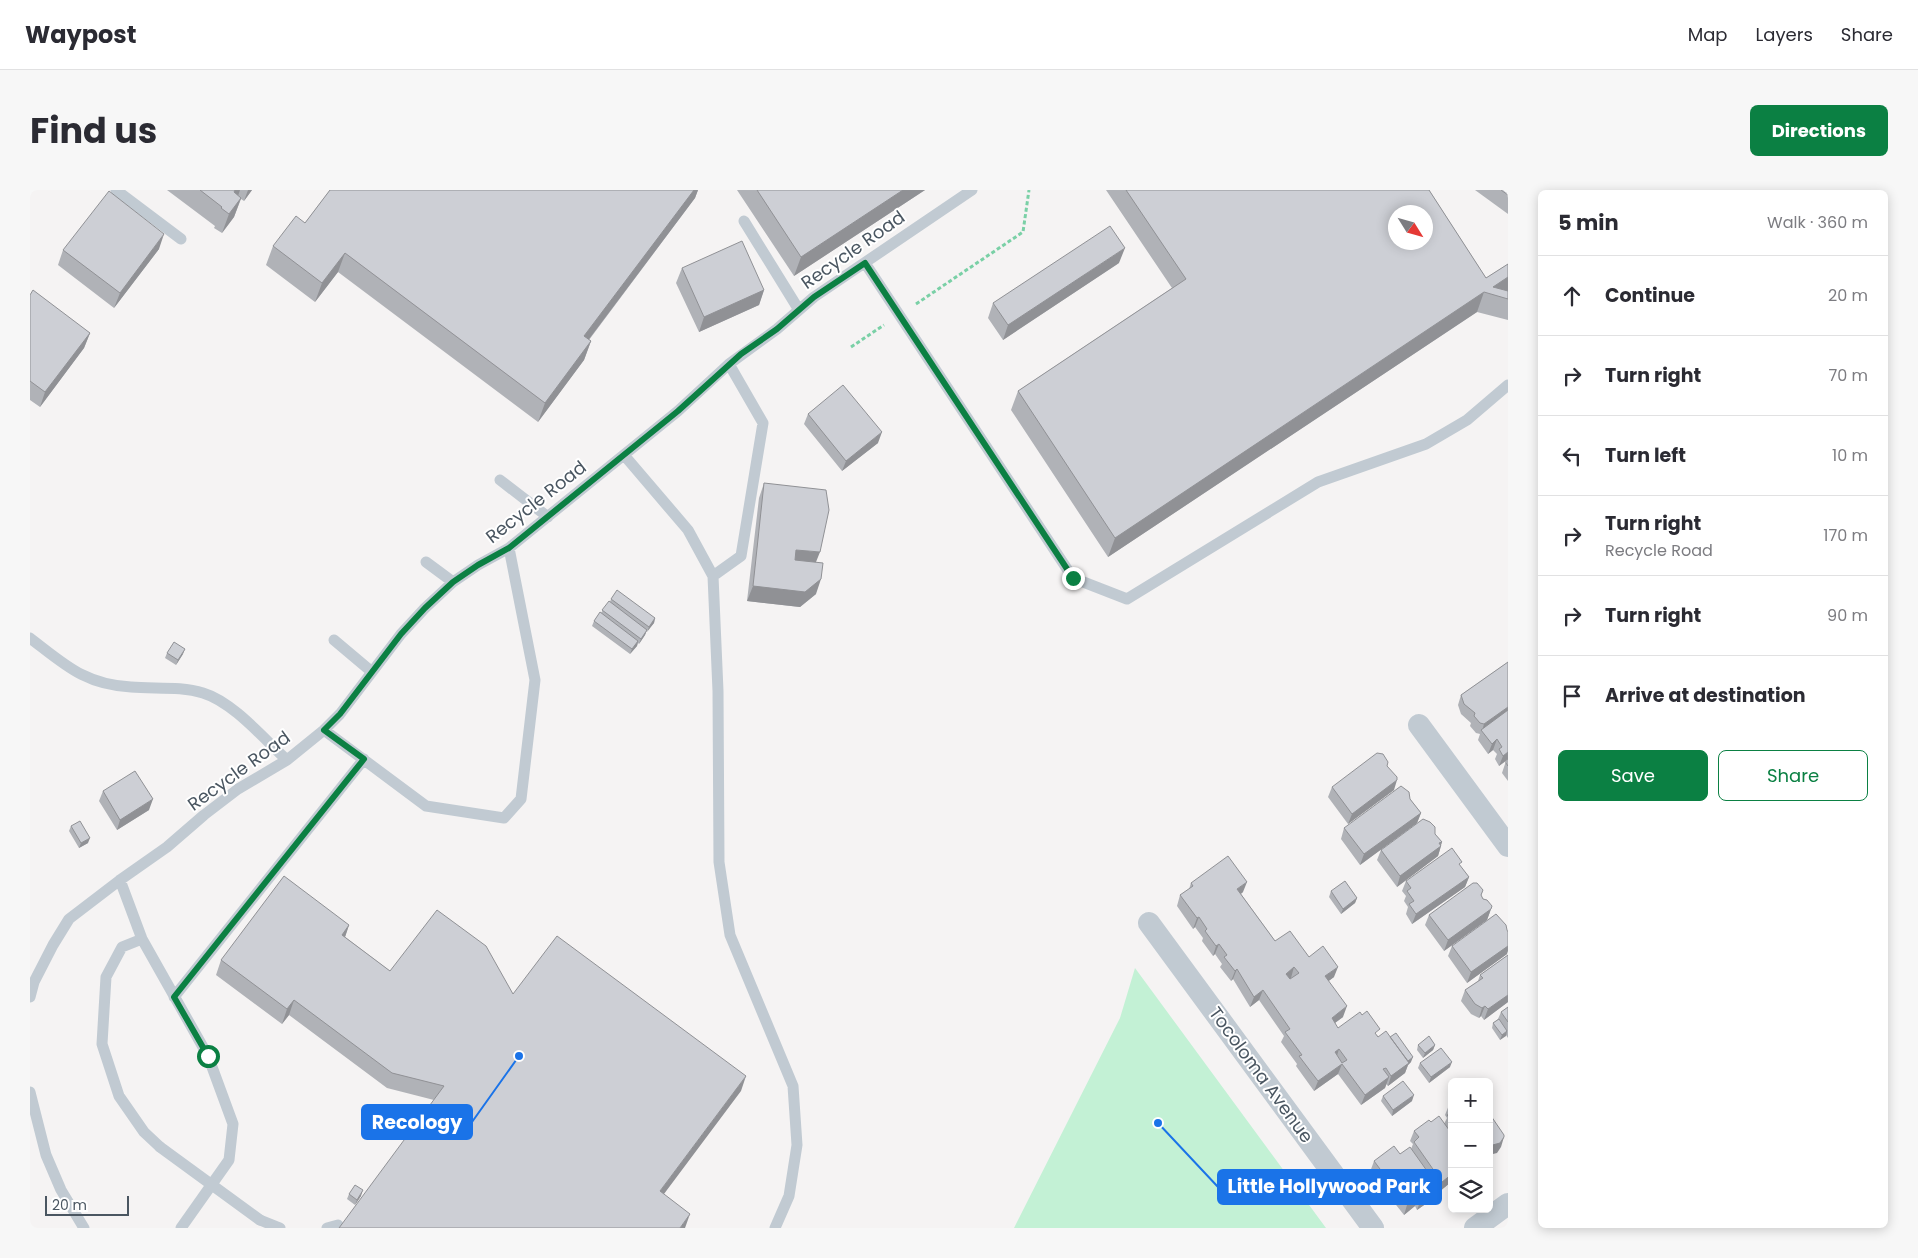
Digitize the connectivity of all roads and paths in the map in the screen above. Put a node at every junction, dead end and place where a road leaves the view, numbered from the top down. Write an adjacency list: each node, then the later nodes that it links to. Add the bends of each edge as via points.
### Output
1 (116, 190): 5 (lane)
2 (972, 190): 6 (lane, Recycle Road)
3 (1029, 190): 8 (path, via 1023,232)
4 (744, 221): 7 (lane)
5 (181, 239)
6 (865, 263): 7 (lane, Recycle Road); 8 (lane)
7 (799, 310): 10 (lane, Recycle Road)
8 (900, 315): 9 (path); 11 (lane, via 1073,578 1128,599 1318,482 1426,444 1467,420)
9 (851, 347)
10 (729, 364): 12 (lane, Recycle Road, via 695,397); 17 (lane, via 763,423 741,556)
11 (1508, 385)
12 (624, 455): 14 (lane, Recycle Road); 17 (lane, via 688,530)
13 (500, 480): 14 (lane)
14 (548, 516): 15 (lane, Recycle Road)
15 (509, 548): 18 (lane, Recycle Road); 24 (lane, via 536,680 521,799 504,818 426,806)
16 (426, 562): 18 (lane)
17 (713, 576): 39 (lane, via 718,691 719,862 730,935 793,1086 797,1145 789,1196)
18 (453, 582): 21 (lane, Recycle Road, via 401,634)
19 (30, 638): 25 (lane, via 85,678 128,687 204,693 224,703)
20 (334, 640): 21 (lane)
21 (372, 672): 23 (lane, Recycle Road)
22 (1418, 724): 26 (street)
23 (324, 730): 24 (lane); 25 (lane, Recycle Road)
24 (364, 759): 31 (lane)
25 (287, 760): 27 (lane, Recycle Road, via 238,789 167,847)
26 (1508, 846)
27 (120, 880): 29 (lane); 30 (lane, Recycle Road, via 70,920 53,945)
28 (1148, 923): 40 (street, Tocoloma Avenue)
29 (142, 939): 31 (lane); 37 (lane, bridge, via 122,947 106,977 102,1044 119,1096 144,1132 160,1147 260,1220)
30 (30, 997)
31 (174, 997): 36 (lane, via 208,1056 234,1124 230,1160)
32 (30, 1092): 35 (lane, via 46,1155 61,1190)
33 (1508, 1204): 41 (street)
34 (338, 1225): 38 (lane)
35 (84, 1228)
36 (181, 1228)
37 (280, 1228)
38 (327, 1228)
39 (775, 1228)
40 (1373, 1228)
41 (1475, 1228)

